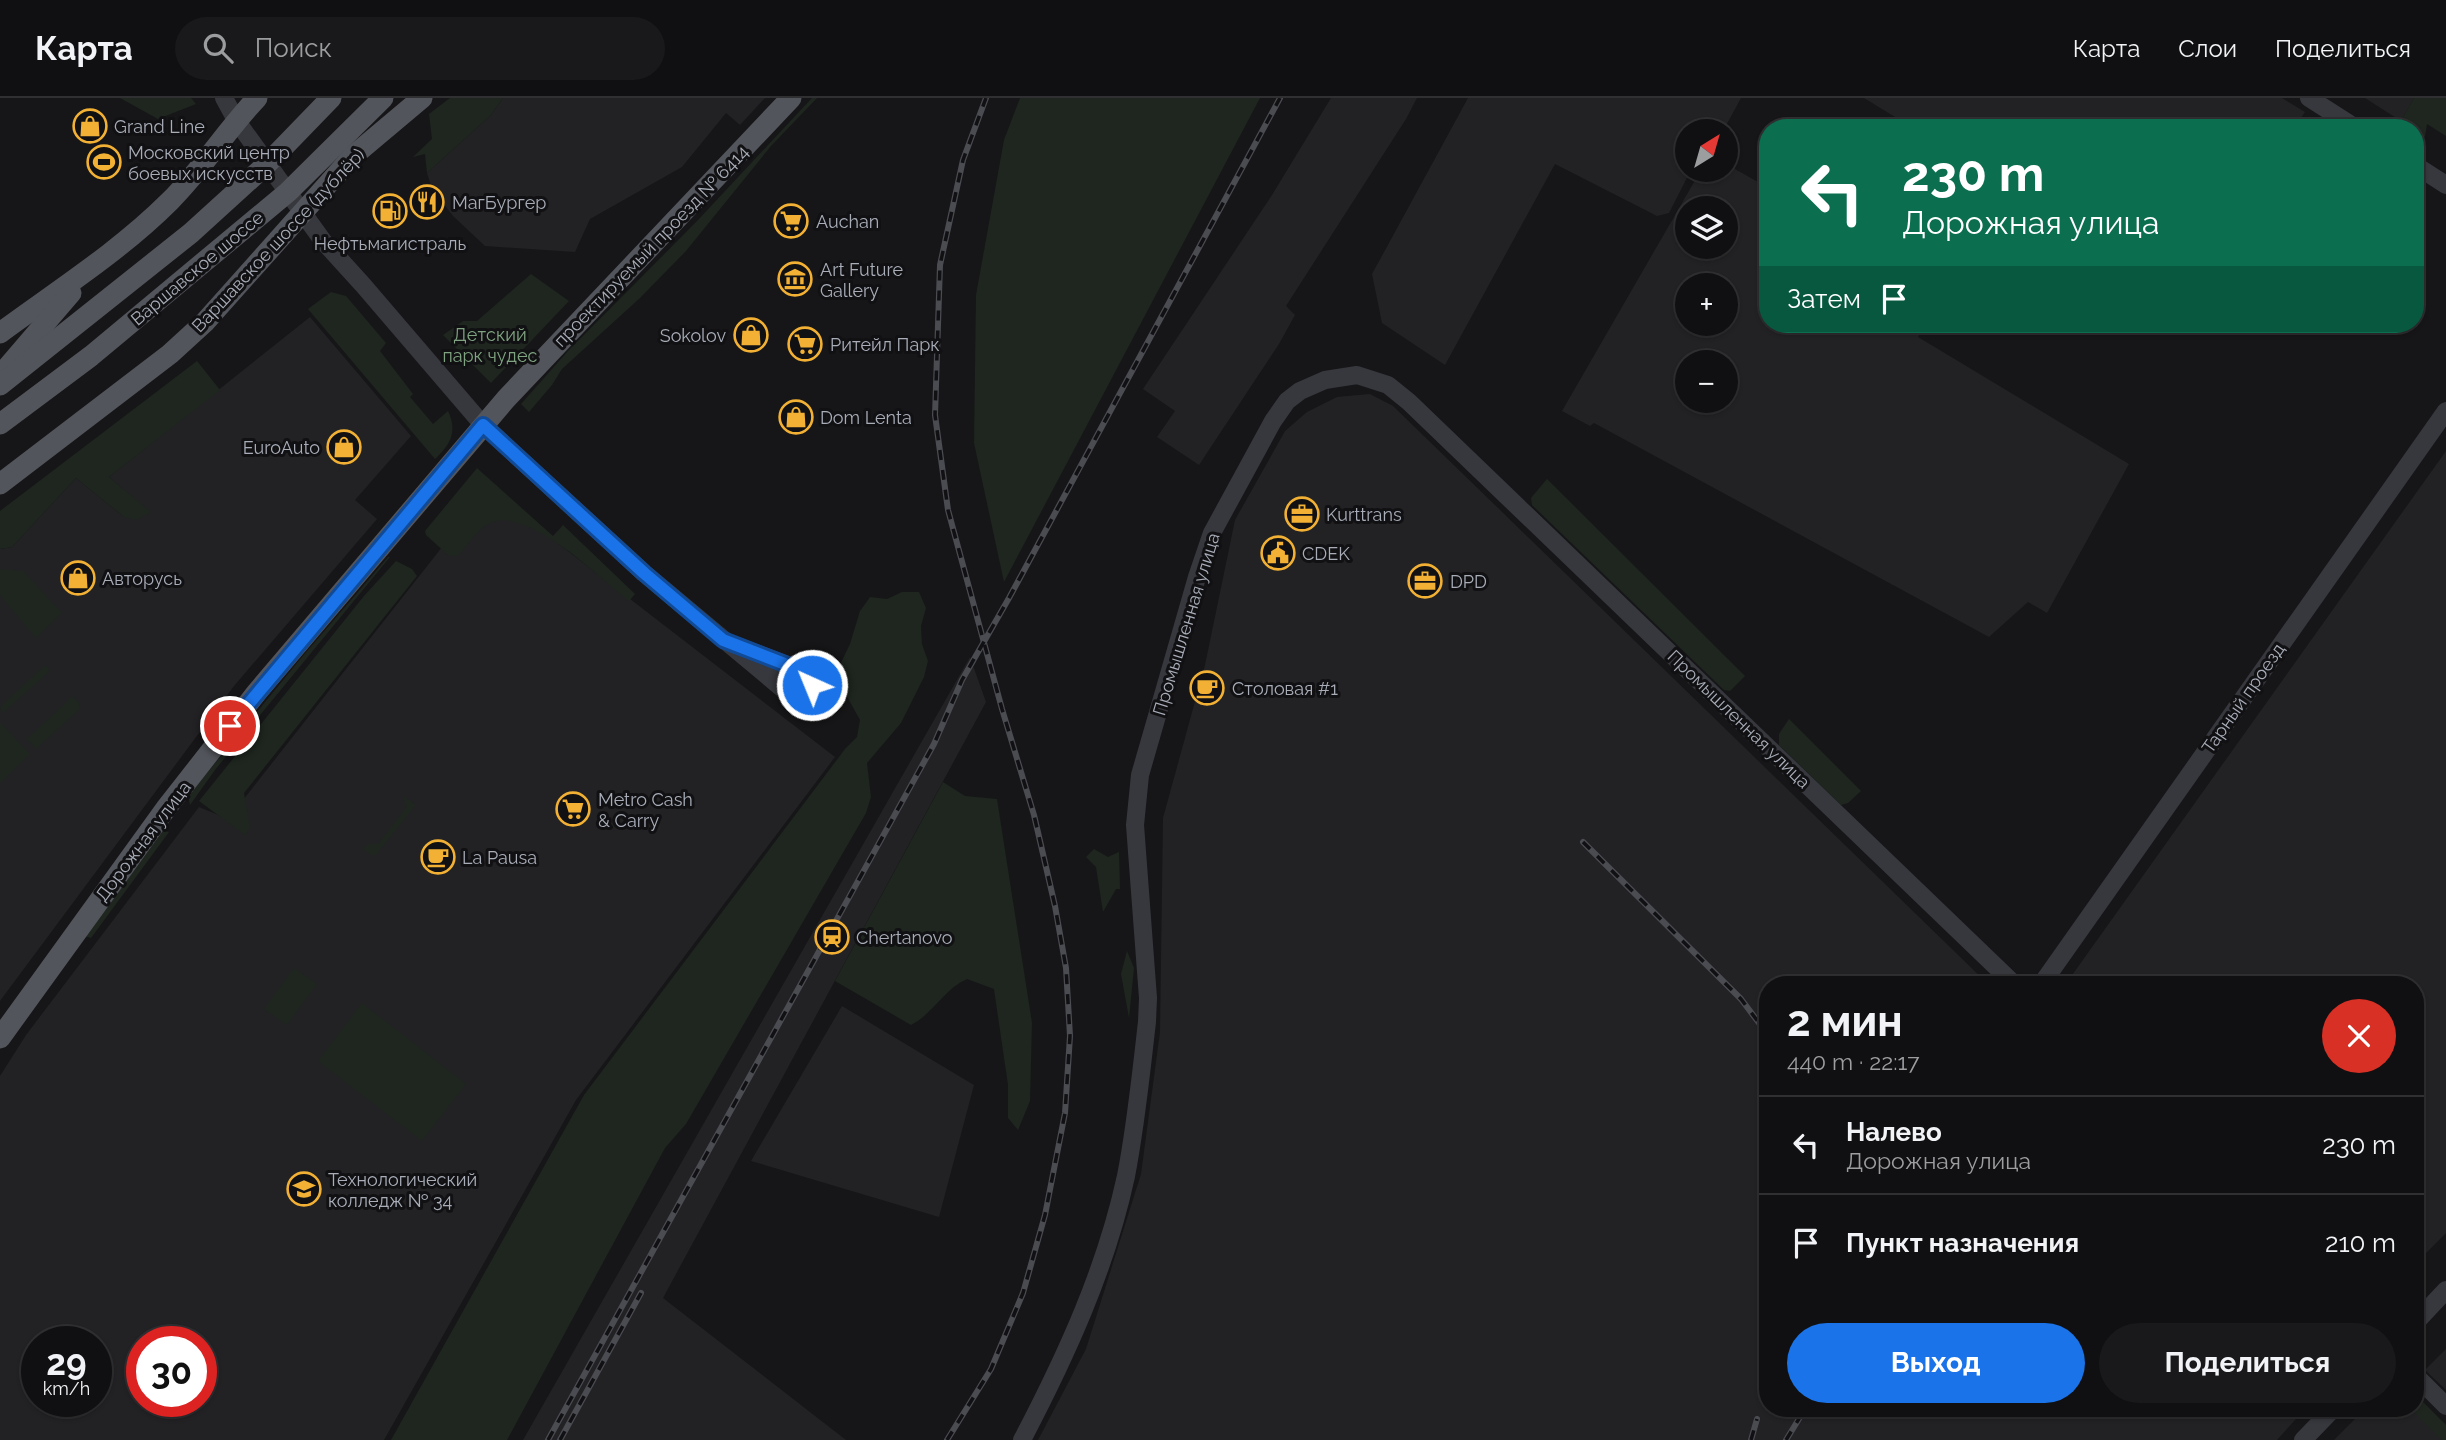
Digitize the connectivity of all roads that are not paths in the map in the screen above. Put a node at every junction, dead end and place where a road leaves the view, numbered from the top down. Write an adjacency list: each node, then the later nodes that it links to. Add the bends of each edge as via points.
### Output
1 (224, 98): 9 (street)
2 (257, 98): 9 (main road)
3 (331, 98): 10 (main road, Варшавское шоссе)
4 (383, 98): 13 (main road, Варшавское шоссе)
5 (422, 98): 14 (main road, Варшавское шоссе (дублёр), via 353,156)
6 (791, 98): 21 (main road, проектируемый проезд № 6414)
7 (2309, 98): 8 (street)
8 (2342, 119)
9 (236, 120): 10 (street); 15 (main road, via 175,196)
10 (268, 163): 13 (street); 18 (main road, Варшавское шоссе, via 191,233)
11 (2424, 171): 12 (street)
12 (2446, 185)
13 (288, 192): 14 (street); 20 (main road, Варшавское шоссе, via 91,356)
14 (302, 211): 21 (street); 22 (main road, Варшавское шоссе (дублёр), via 205,322 170,354)
15 (108, 253): 16 (main road); 17 (main road)
16 (0, 333)
17 (0, 376)
18 (0, 385)
19 (2446, 411): 27 (street, Тарный проезд)
20 (0, 424)
21 (483, 425): 23 (street); 28 (main road, Дорожная улица, via 246,705)
22 (0, 484)
23 (723, 640): 24 (street); 25 (street)
24 (790, 666): 25 (street, via 782,673); 25 (street, via 806,667 812,685 806,694 796,697)
25 (783, 689)
26 (2006, 976): 34 (street, Промышленная улица, via 1409,402 1388,385 1357,375 1313,385 1287,401 1273,421 1212,533 1140,775 1135,825 1148,998 1125,1176 1108,1243 1071,1344)
27 (2047, 976)
28 (0, 1038)
29 (2446, 1290): 30 (street)
30 (2424, 1313)
31 (2424, 1384): 32 (street)
32 (2446, 1406)
33 (2325, 1417): 35 (street)
34 (1022, 1440)
35 (2303, 1440)

